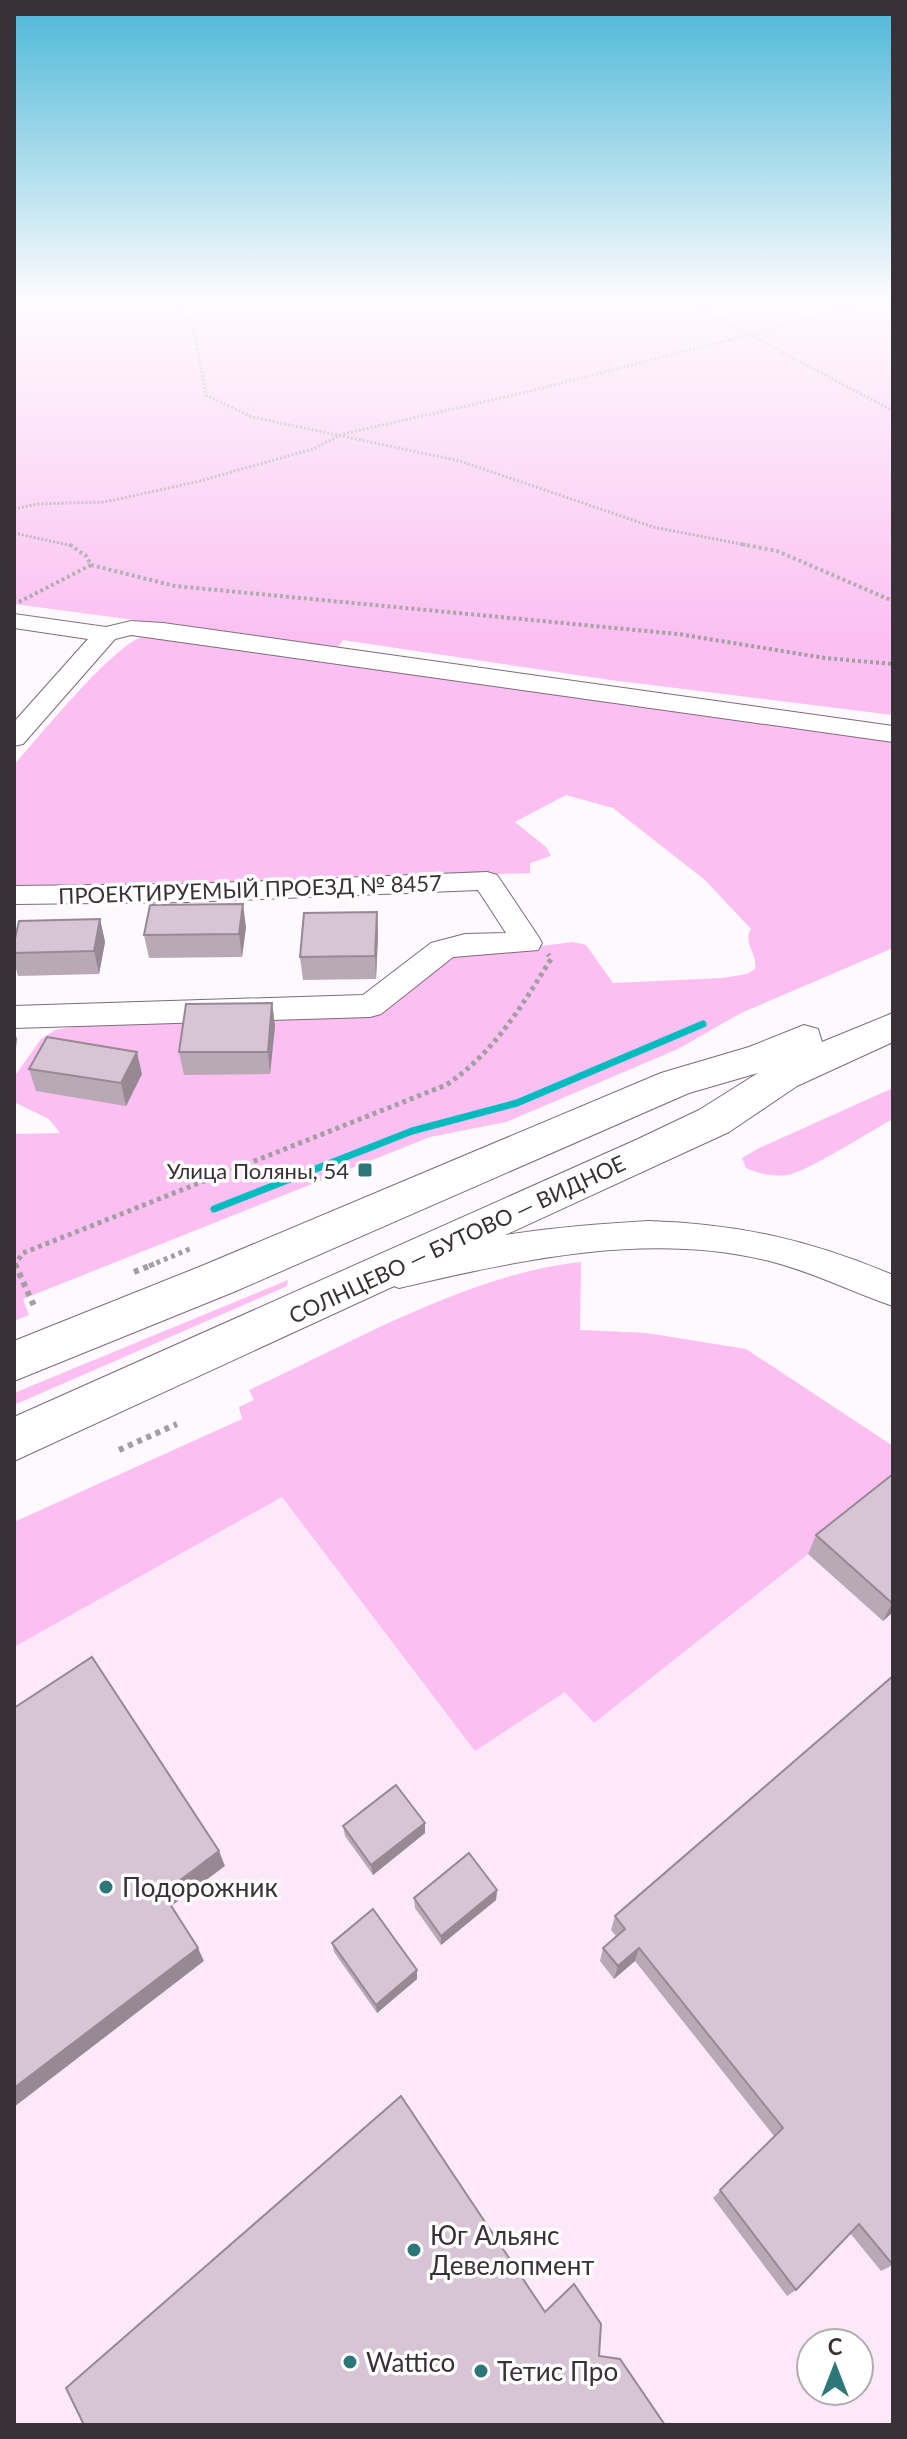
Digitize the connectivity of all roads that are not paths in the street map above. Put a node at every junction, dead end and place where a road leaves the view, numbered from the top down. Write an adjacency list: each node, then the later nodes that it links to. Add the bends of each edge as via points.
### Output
1 (14, 621): 2 (street)
2 (106, 634): 3 (street, via 131,628 163,630); 4 (street)
3 (893, 734)
4 (14, 738)
5 (14, 895): 7 (street, ПРОЕКТИРУЕМЫЙ ПРОЕЗД № 8457, via 487,881 527,943 465,944 442,950 370,1006)
6 (893, 997): 11 (main road, via 763,1057 675,1083)
7 (14, 1017)
8 (893, 1026): 9 (main road, СОЛНЦЕВО — БУТОВО — ВИДНОЕ, via 783,1076 714,1121)
9 (372, 1279): 10 (street, via 568,1238 677,1234 785,1251); 12 (main road, СОЛНЦЕВО — БУТОВО — ВИДНОЕ)
10 (893, 1291)
11 (14, 1361)
12 (14, 1440)

